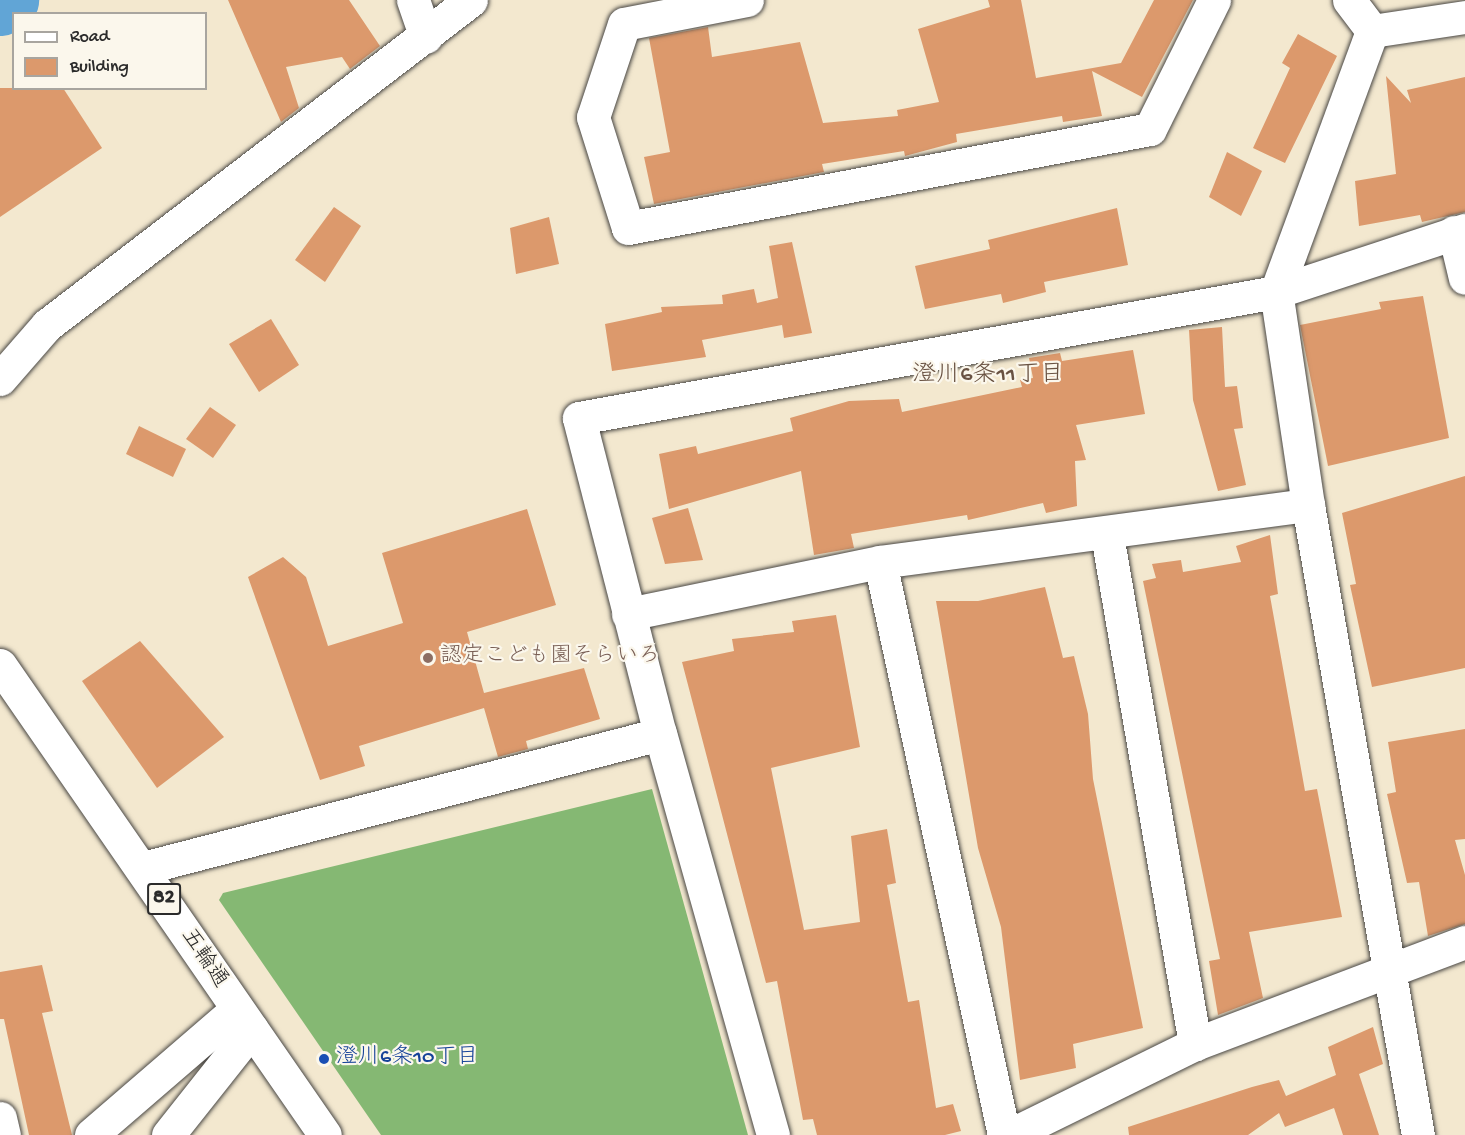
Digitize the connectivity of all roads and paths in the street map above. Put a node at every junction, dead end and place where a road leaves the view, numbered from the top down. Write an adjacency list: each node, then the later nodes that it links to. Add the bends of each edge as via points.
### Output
1 (413, 0): 8 (street)
2 (471, 0): 8 (street)
3 (747, 0): 4 (street, via 624,24 592,117 628,228 1150,129)
4 (1214, 0)
5 (1349, 0): 7 (street)
6 (1465, 17): 7 (street)
7 (1372, 31): 11 (street)
8 (426, 37): 12 (street, via 47,325)
9 (1460, 231): 10 (street); 11 (street)
10 (1465, 278)
11 (1276, 292): 13 (street); 16 (street, via 579,418)
12 (0, 379)
13 (1308, 505): 14 (street); 21 (street)
14 (1107, 535): 15 (street); 23 (street)
15 (880, 562): 16 (street); 30 (street)
16 (628, 614): 18 (street)
17 (0, 665): 19 (street, 五輪通 / 82)
18 (660, 734): 19 (street); 29 (street)
19 (143, 868): 22 (street, 五輪通 / 82)
20 (1465, 942): 21 (street)
21 (1389, 971): 23 (street); 32 (street)
22 (245, 1019): 26 (street); 27 (street); 28 (street, 五輪通 / 82)
23 (1195, 1044): 31 (street)
24 (0, 1118): 25 (street)
25 (4, 1135)
26 (91, 1135)
27 (168, 1135)
28 (324, 1135)
29 (773, 1135)
30 (1004, 1135)
31 (1010, 1135)
32 (1418, 1135)

